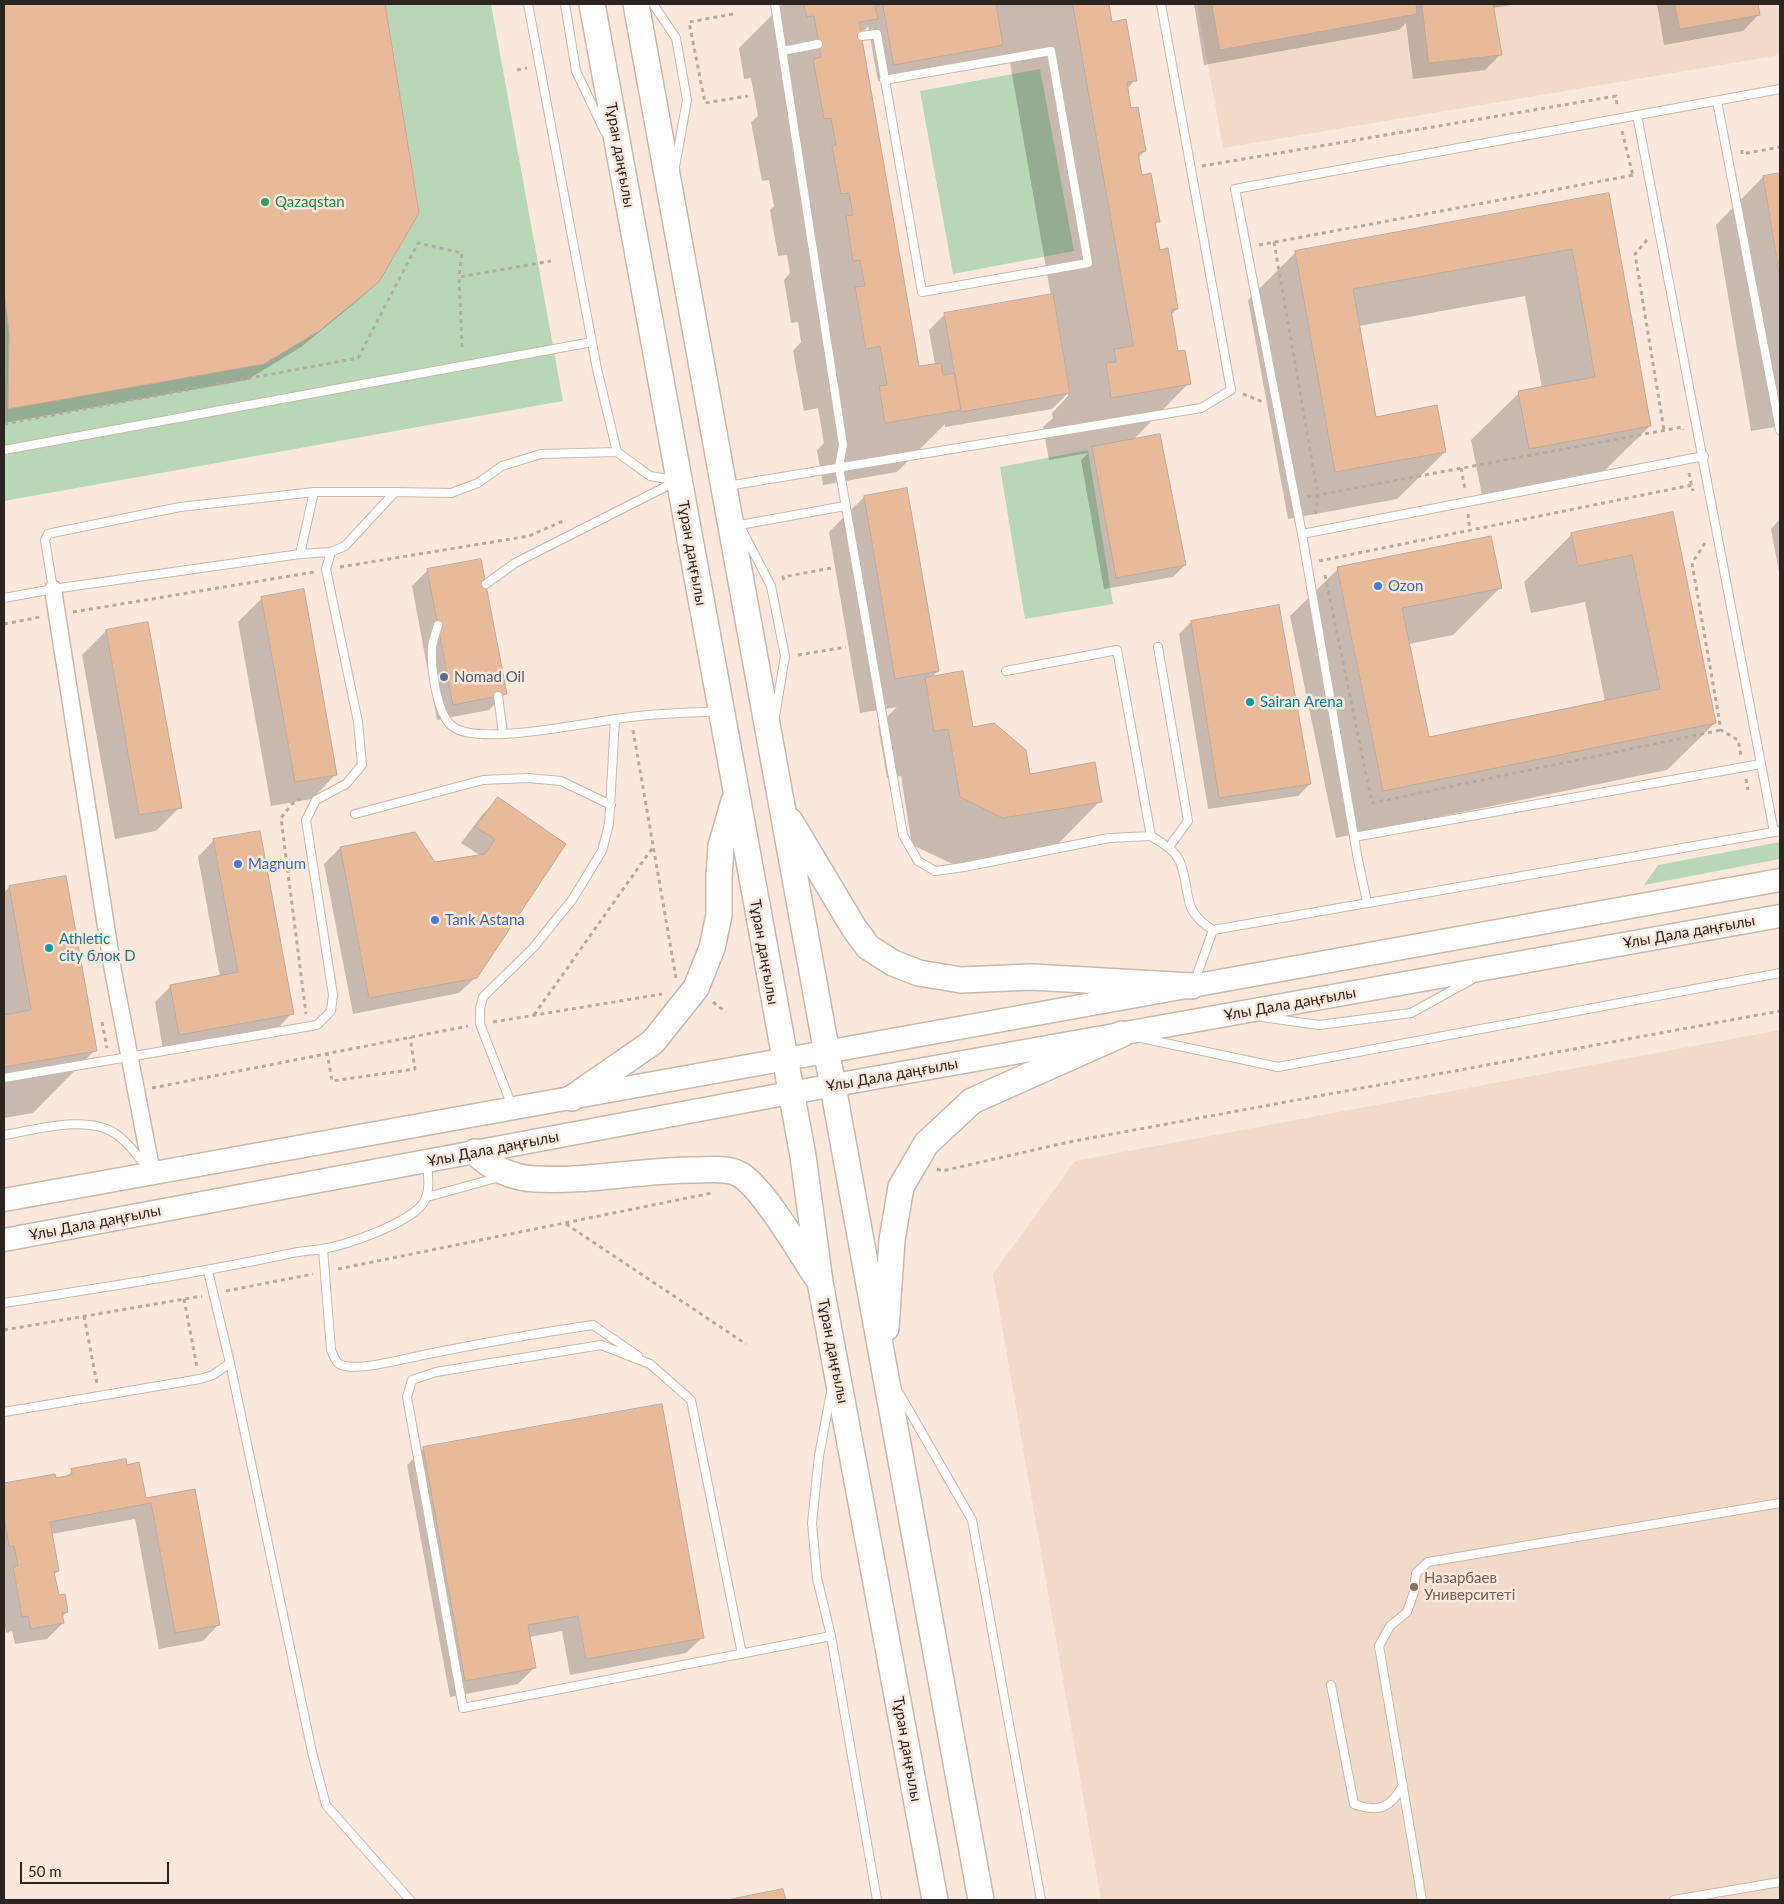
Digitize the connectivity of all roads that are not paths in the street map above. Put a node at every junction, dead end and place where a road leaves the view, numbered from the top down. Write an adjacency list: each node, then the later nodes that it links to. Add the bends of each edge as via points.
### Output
1 (528, 4): 17 (lane)
2 (565, 4): 15 (lane, via 576,71)
3 (592, 4): 15 (main road, Тұран даңғылы)
4 (636, 4): 16 (main road)
5 (653, 4): 16 (lane, via 676,38 687,100)
6 (774, 4): 10 (lane)
7 (1161, 4): 22 (lane, via 1231,390 1201,408)
8 (862, 36): 11 (lane, via 877,34)
9 (818, 44): 10 (lane)
10 (783, 51): 22 (lane, via 843,445)
11 (884, 80): 11 (lane, via 922,292 1088,263 1051,51)
12 (1780, 89): 13 (lane)
13 (1717, 101): 14 (lane); 18 (lane)
14 (1637, 115): 21 (lane); 29 (lane, via 1234,189)
15 (622, 165): 23 (main road, Тұран даңғылы)
16 (670, 191): 26 (main road)
17 (592, 342): 19 (lane); 20 (lane)
18 (1780, 430)
19 (4, 450)
20 (618, 452): 23 (lane, via 650,476); 25 (lane, via 541,454 502,466 478,483 451,494)
21 (1704, 456): 29 (lane); 42 (lane)
22 (838, 467): 26 (lane); 27 (lane)
23 (679, 480): 32 (lane, via 516,563); 39 (main road, Тұран даңғылы)
24 (314, 492): 25 (lane); 31 (lane); 33 (lane, via 180,508 48,534 45,540)
25 (395, 492): 30 (lane, via 345,546)
26 (725, 494): 28 (main road)
27 (845, 506): 28 (lane); 48 (lane, via 903,835 918,861 935,870 964,867 1109,838)
28 (735, 526): 45 (main road)
29 (1302, 534): 49 (lane)
30 (331, 552): 31 (lane); 61 (lane, via 326,569 358,722 362,765 346,784 316,800 306,820 333,995 331,1011 317,1025)
31 (300, 554): 33 (lane)
32 (486, 584)
33 (53, 589): 34 (lane); 61 (street, via 112,971)
34 (4, 598)
35 (438, 625): 41 (lane, via 432,646 441,710 451,726 465,733)
36 (1158, 647): 50 (lane, via 1188,821)
37 (1006, 671): 48 (lane, via 1117,650)
38 (498, 696): 41 (lane)
39 (721, 710): 40 (lane); 43 (main road, Тұран даңғылы)
40 (616, 719): 41 (lane); 44 (lane)
41 (503, 733)
42 (1761, 764): 47 (lane); 49 (lane)
43 (736, 794): 62 (main road, Тұран даңғылы); 66 (main road, via 722,846 718,876 719,915 712,948 653,1042)
44 (611, 805): 46 (lane, via 561,781 528,778 482,780); 67 (lane, via 607,838 586,881 533,948 483,998 480,1024)
45 (782, 807): 57 (main road, via 854,928 868,947 893,963 919,973 961,980 1032,977); 60 (main road)
46 (355, 814)
47 (1777, 831): 52 (lane)
48 (1151, 836): 50 (lane)
49 (1354, 837): 52 (lane)
50 (1169, 848): 54 (lane, via 1179,861 1189,904 1198,920)
51 (1780, 880): 57 (main road)
52 (1367, 902): 54 (lane)
53 (1780, 916): 55 (main road, Ұлы Дала даңғылы)
54 (1213, 930): 57 (lane)
55 (1495, 967): 58 (main road, Ұлы Дала даңғылы); 58 (lane, via 1411,1013 1319,1025)
56 (1780, 973): 59 (lane, via 1278,1067)
57 (1192, 986): 60 (main road)
58 (1236, 1014): 59 (main road, Ұлы Дала даңғылы)
59 (1122, 1034): 64 (main road, Ұлы Дала даңғылы); 83 (main road, via 972,1101 926,1144 901,1187)
60 (826, 1053): 62 (main road); 64 (main road)
61 (130, 1056): 63 (lane); 71 (street)
62 (784, 1060): 65 (main road, Тұран даңғылы); 66 (main road)
63 (4, 1078)
64 (832, 1086): 65 (main road, Ұлы Дала даңғылы); 83 (main road)
65 (790, 1093): 69 (main road, Ұлы Дала даңғылы); 78 (main road, Тұран даңғылы)
66 (572, 1098): 67 (main road)
67 (512, 1108): 71 (main road)
68 (4, 1135): 71 (lane, via 68,1124 98,1126 116,1134)
69 (475, 1152): 70 (main road, Ұлы Дала даңғылы); 72 (main road, via 485,1163)
70 (427, 1161): 73 (lane); 75 (main road, Ұлы Дала даңғылы)
71 (152, 1173): 74 (main road)
72 (509, 1174): 73 (lane); 78 (main road, via 534,1180 663,1170 738,1173 754,1187)
73 (427, 1197): 76 (lane, via 419,1208 401,1221)
74 (4, 1200)
75 (4, 1240)
76 (323, 1249): 77 (lane, via 299,1251); 81 (lane, via 331,1350 340,1365 385,1363 523,1335 592,1325)
77 (208, 1271): 79 (lane); 80 (lane)
78 (820, 1282): 82 (main road, Тұран даңғылы)
79 (4, 1303)
80 (230, 1363): 84 (lane, via 213,1375 200,1379); 91 (lane, via 326,1805)
81 (650, 1364): 87 (lane, via 691,1400); 87 (lane, via 601,1345 436,1372 412,1380 407,1397 463,1708)
82 (836, 1364): 86 (lane, via 820,1449 812,1523 817,1578); 93 (main road, Тұран даңғылы)
83 (883, 1366): 94 (main road); 95 (lane, via 972,1520)
84 (4, 1412)
85 (1780, 1503): 89 (lane, via 1428,1562 1416,1573 1407,1612 1390,1626 1379,1646)
86 (831, 1636): 87 (lane); 92 (lane)
87 (742, 1654)
88 (1330, 1685): 89 (lane, via 1354,1804 1381,1808 1395,1800)
89 (1403, 1785): 96 (lane)
90 (1780, 1882): 97 (lane)
91 (410, 1900)
92 (877, 1900)
93 (935, 1900)
94 (981, 1900)
95 (1041, 1900)
96 (1422, 1900)
97 (1674, 1900)

